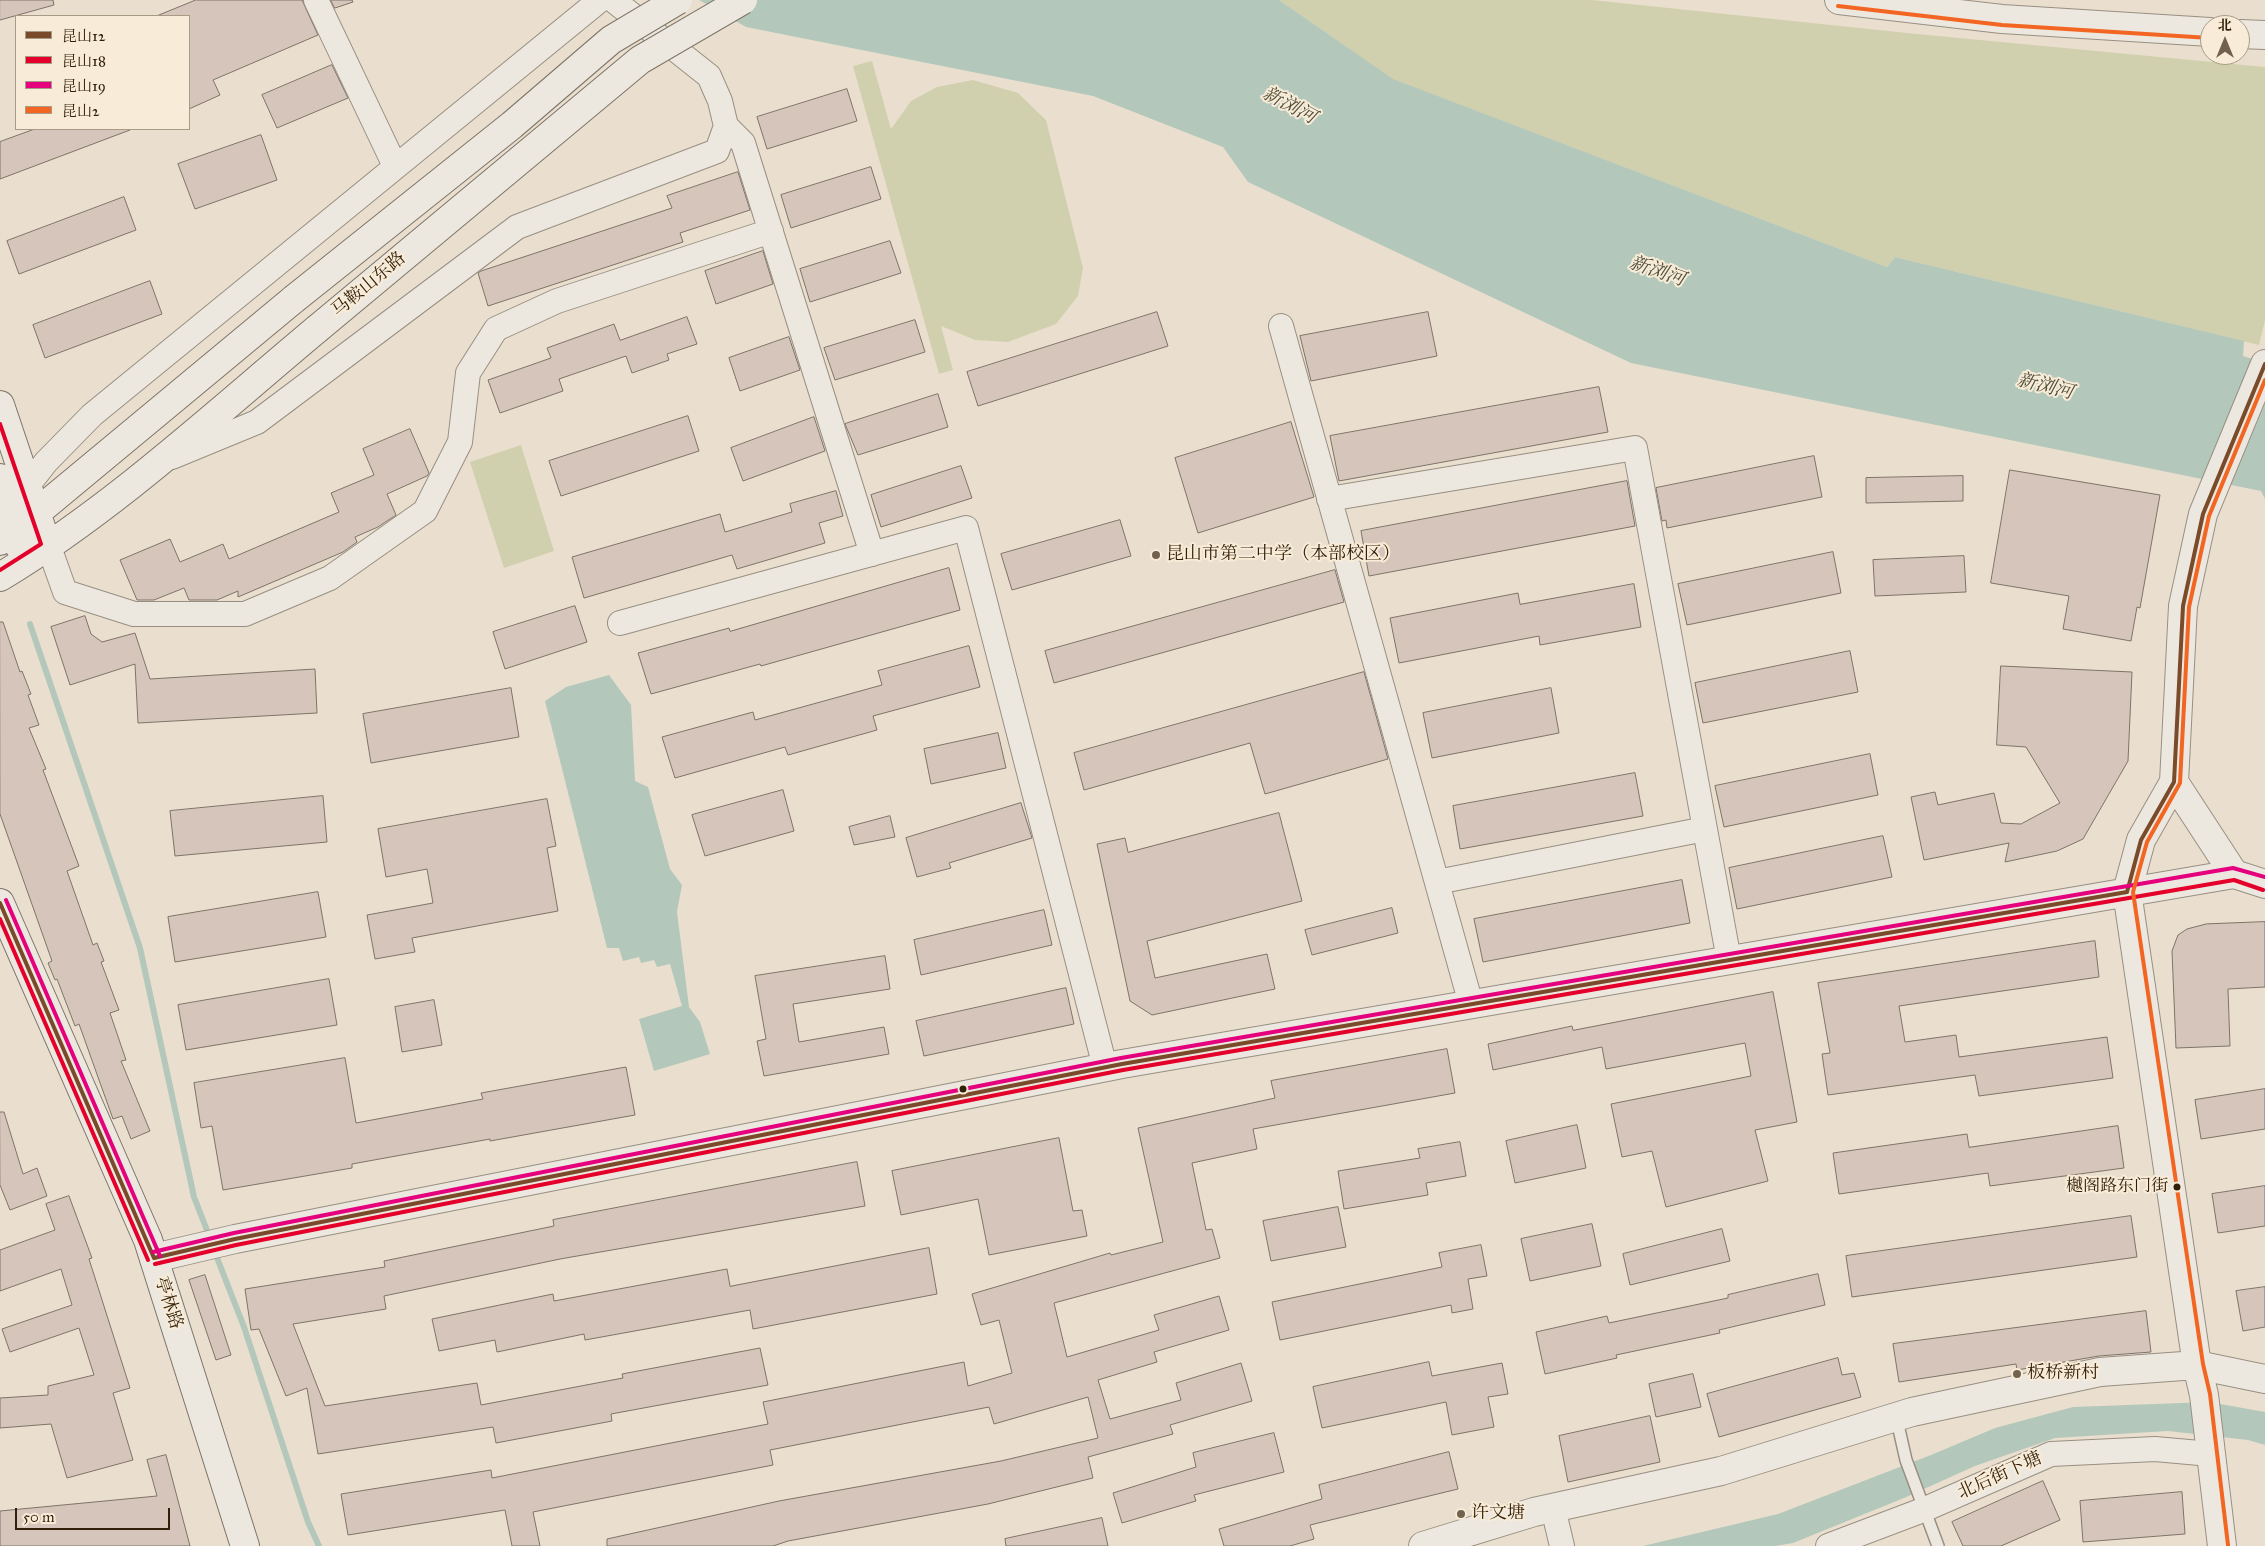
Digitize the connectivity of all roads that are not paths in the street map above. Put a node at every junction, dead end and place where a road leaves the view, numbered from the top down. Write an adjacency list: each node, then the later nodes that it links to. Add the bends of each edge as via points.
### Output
1 (316, 0): 11 (street)
2 (600, 0): 11 (street)
3 (613, 0): 10 (street, via 709,76)
4 (678, 0): 20 (street, 马鞍山东路, bridge, via 612,40)
5 (743, 0): 16 (street, 马鞍山东路, bridge, via 640,60)
6 (1839, 0): 7 (street, via 2002,19)
7 (2200, 31)
8 (2250, 34): 9 (street)
9 (2265, 35)
10 (726, 126): 12 (street, via 743,143); 16 (street, via 717,151 517,227 257,422)
11 (394, 166): 18 (street, via 92,415)
12 (771, 231): 22 (street, via 557,301 496,329 468,373 460,442 424,511 330,578 245,614 134,614 65,592); 23 (street)
13 (1281, 326): 19 (street)
14 (2265, 364): 27 (street, via 2203,514 2183,606)
15 (0, 405): 18 (street)
16 (156, 463): 22 (street, 马鞍山东路)
17 (0, 478): 21 (street)
18 (28, 485): 20 (street)
19 (1330, 499): 28 (street, via 1635,448); 30 (street)
20 (35, 514): 21 (street, 马鞍山东路); 22 (street)
21 (7, 536): 24 (street)
22 (49, 547): 24 (street, 马鞍山东路)
23 (872, 554): 26 (street); 36 (street, via 966,528)
24 (25, 562): 25 (street, 马鞍山东路)
25 (0, 577)
26 (620, 623)
27 (2174, 782): 29 (street); 32 (street, via 2141,840)
28 (1705, 829): 30 (street); 34 (street)
29 (2234, 874): 31 (street); 32 (street)
30 (1437, 882): 35 (street)
31 (2265, 884)
32 (2127, 892): 34 (street); 38 (street)
33 (0, 903): 37 (street, 亭林路)
34 (1729, 960): 35 (street)
35 (1471, 1004): 36 (street)
36 (1105, 1067): 37 (street, via 235,1239)
37 (154, 1258): 44 (street, 亭林路)
38 (2197, 1365): 39 (street); 40 (street, via 2100,1372); 41 (street, via 2204,1395)
39 (2265, 1379)
40 (1896, 1416): 42 (lane); 43 (street, via 1721,1471)
41 (2210, 1454): 42 (street, 北后街下塘, via 2156,1449 2051,1454); 49 (street)
42 (1921, 1504): 47 (street, 北后街下塘); 48 (lane)
43 (1553, 1508): 45 (street); 46 (street)
44 (245, 1546)
45 (1423, 1546)
46 (1562, 1546)
47 (1828, 1546)
48 (1938, 1546)
49 (2222, 1546)

